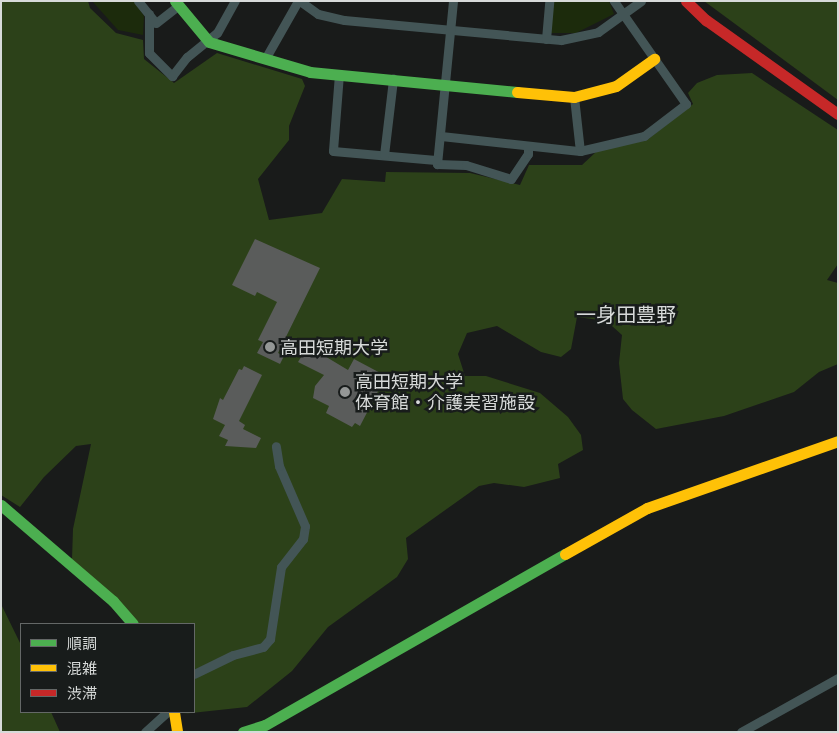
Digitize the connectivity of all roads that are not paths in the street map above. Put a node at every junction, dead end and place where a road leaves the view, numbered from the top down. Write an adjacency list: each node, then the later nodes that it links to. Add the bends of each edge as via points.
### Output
1 (138, 1): 10 (street)
2 (235, 1): 14 (street)
3 (299, 1): 12 (street, via 318,14 344,20); 16 (street)
4 (453, 1): 12 (street)
5 (549, 1): 13 (street)
6 (614, 1): 11 (street)
7 (641, 1): 11 (street)
8 (688, 2): 21 (street, via 706,20)
9 (177, 3): 10 (street, via 156,23); 14 (street)
10 (149, 14): 14 (street, via 148,53 172,76 187,57)
11 (623, 14): 13 (street, via 587,36); 15 (street)
12 (450, 29): 13 (street); 19 (street)
13 (546, 39)
14 (209, 42): 16 (street)
15 (654, 59): 20 (street, via 616,86); 24 (street, via 686,104 644,136)
16 (265, 60): 17 (street, via 310,72)
17 (339, 74): 18 (street); 25 (street, via 331,149)
18 (393, 79): 19 (street); 25 (street)
19 (445, 84): 20 (street); 22 (street)
20 (574, 97): 24 (street)
21 (838, 114)
22 (441, 136): 23 (street); 26 (street)
23 (528, 146): 24 (street); 26 (street, via 528,154 511,179 466,165 437,164)
24 (580, 150)
25 (384, 155): 26 (street)
26 (436, 160)
27 (838, 441): 37 (street, via 647,508 265,726)
28 (276, 446): 31 (street, via 279,466 305,526 303,539 281,567 270,639 263,647 233,654)
29 (1, 505): 30 (street, via 113,601)
30 (132, 623)
31 (195, 673)
32 (838, 678): 38 (street)
33 (167, 713): 35 (street)
34 (174, 713): 36 (street)
35 (145, 732)
36 (177, 732)
37 (243, 732)
38 (741, 732)

